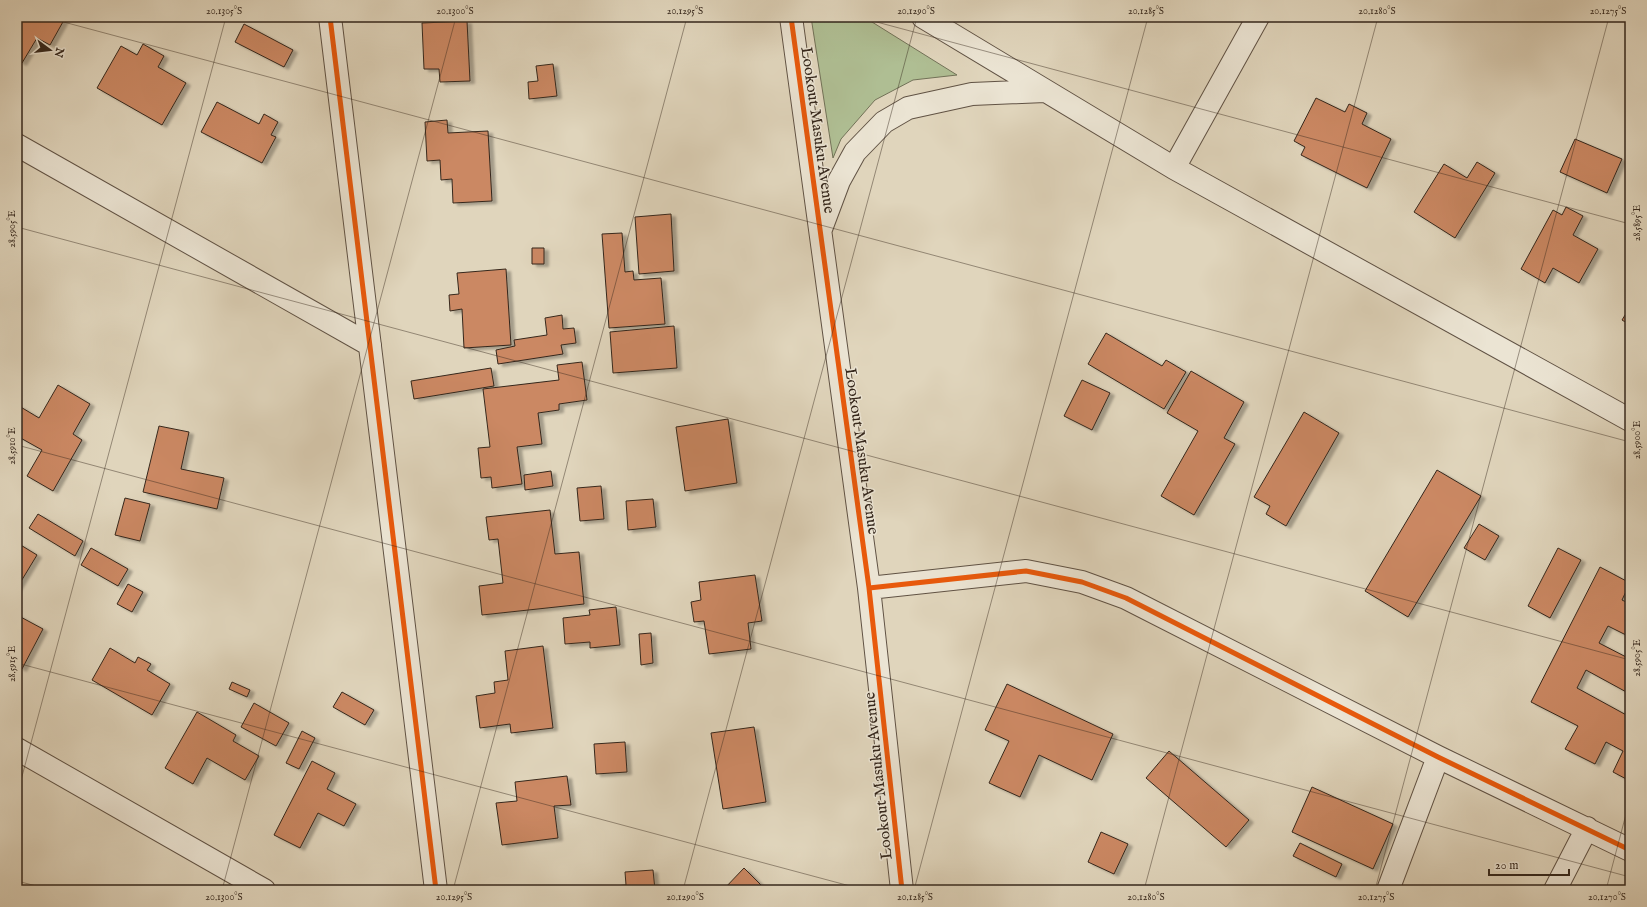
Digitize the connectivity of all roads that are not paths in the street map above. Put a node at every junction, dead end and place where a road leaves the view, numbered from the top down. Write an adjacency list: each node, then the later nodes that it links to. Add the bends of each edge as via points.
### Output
1 (330, 17): 9 (street)
2 (791, 17): 8 (street, Lookout Masuku Avenue)
3 (923, 17): 5 (street)
4 (1258, 17): 7 (street)
5 (1046, 91): 7 (street); 8 (street, via 965,96 908,108 884,122 855,152 839,181)
6 (17, 145): 9 (street)
7 (1174, 168): 10 (street)
8 (820, 230): 11 (street, Lookout Masuku Avenue)
9 (370, 345): 17 (street)
10 (1630, 420)
11 (869, 588): 13 (street, via 1026,571 1082,582 1126,598); 18 (street, Lookout Masuku Avenue)
12 (17, 749): 16 (street)
13 (1438, 757): 14 (street); 19 (street)
14 (1587, 828): 15 (street); 20 (street)
15 (1630, 850)
16 (264, 890)
17 (436, 890)
18 (902, 890)
19 (1388, 890)
20 (1556, 890)

